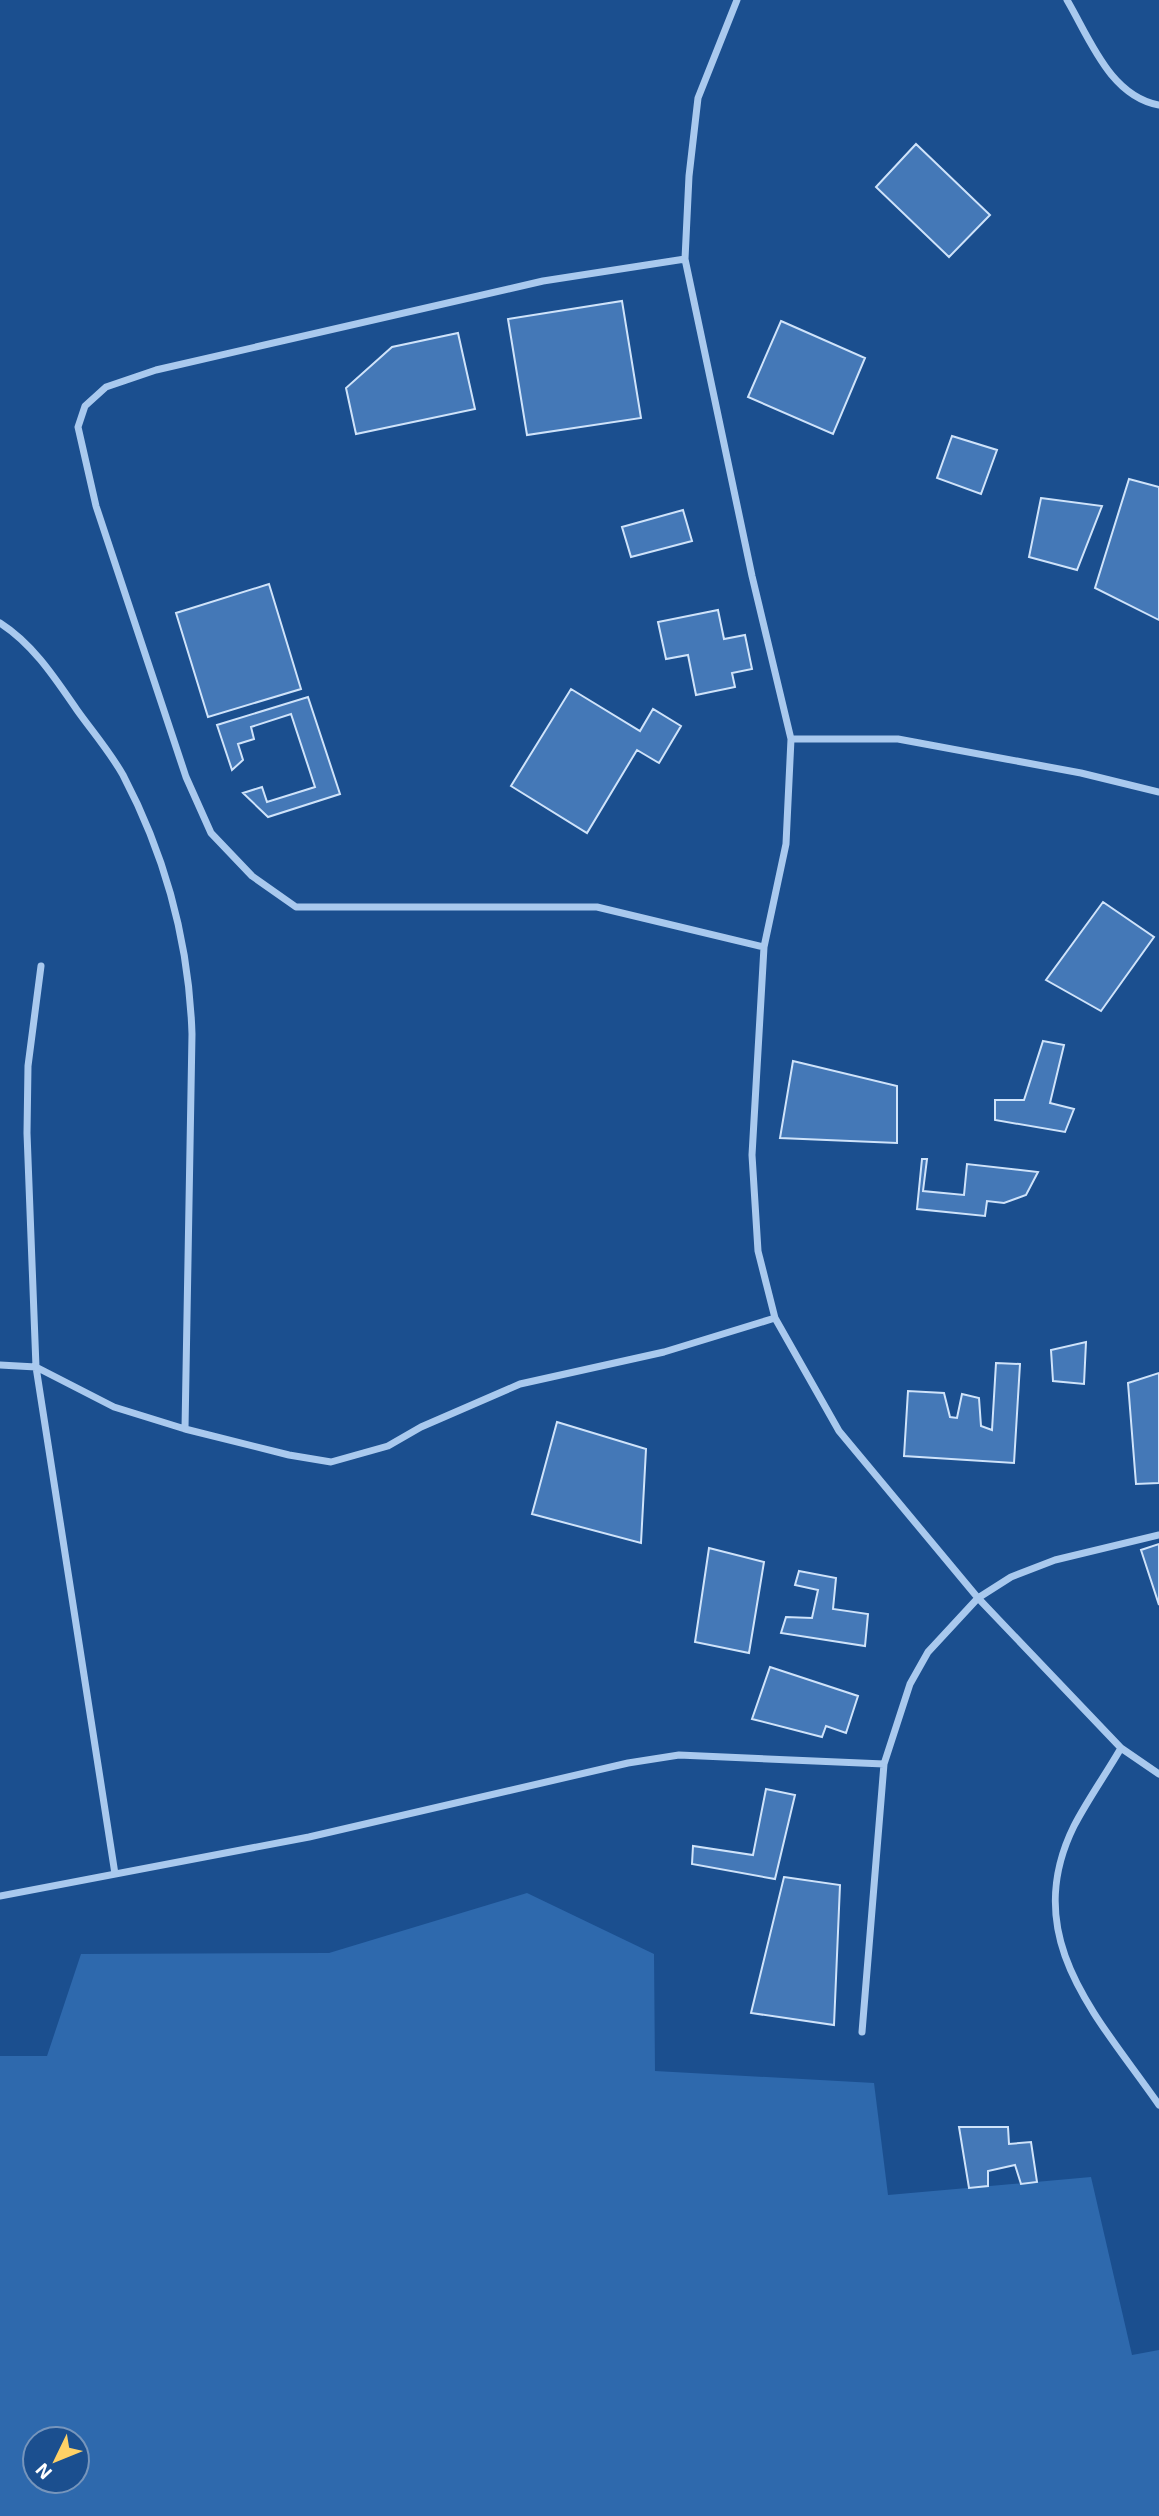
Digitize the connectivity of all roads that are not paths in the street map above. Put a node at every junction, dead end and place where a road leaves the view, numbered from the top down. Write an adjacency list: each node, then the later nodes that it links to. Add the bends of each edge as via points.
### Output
1 (737, 0): 4 (street, via 698,98)
2 (1067, 0): 3 (street, via 1112,78 1142,102)
3 (1159, 105)
4 (685, 259): 6 (street); 8 (street, via 543,281 156,370 106,387 85,406 78,427 96,506 186,777 211,833 252,876 296,907 597,907)
5 (0, 623): 13 (street, via 49,669 122,774 160,857 182,930 192,1034)
6 (791, 739): 7 (street, via 898,739); 8 (street, via 786,844)
7 (1159, 792)
8 (764, 947): 10 (street, via 752,1155 758,1251)
9 (41, 966): 12 (street, via 28,1066 27,1133)
10 (775, 1318): 13 (street, via 664,1352 520,1384 388,1446 331,1462); 15 (street, via 839,1431)
11 (0, 1365): 12 (street)
12 (36, 1367): 13 (street, via 114,1407); 19 (street)
13 (185, 1429)
14 (1159, 1535): 15 (street, via 1055,1560 1011,1577)
15 (978, 1598): 16 (street); 17 (street, via 928,1652 916,1673)
16 (1121, 1748): 18 (street); 22 (street, via 1073,1828 1060,1871 1055,1924 1065,1961 1083,1996)
17 (884, 1764): 19 (street, via 679,1755 309,1837); 21 (street)
18 (1159, 1774)
19 (115, 1874): 20 (street)
20 (0, 1896)
21 (862, 2032)
22 (1159, 2105)

